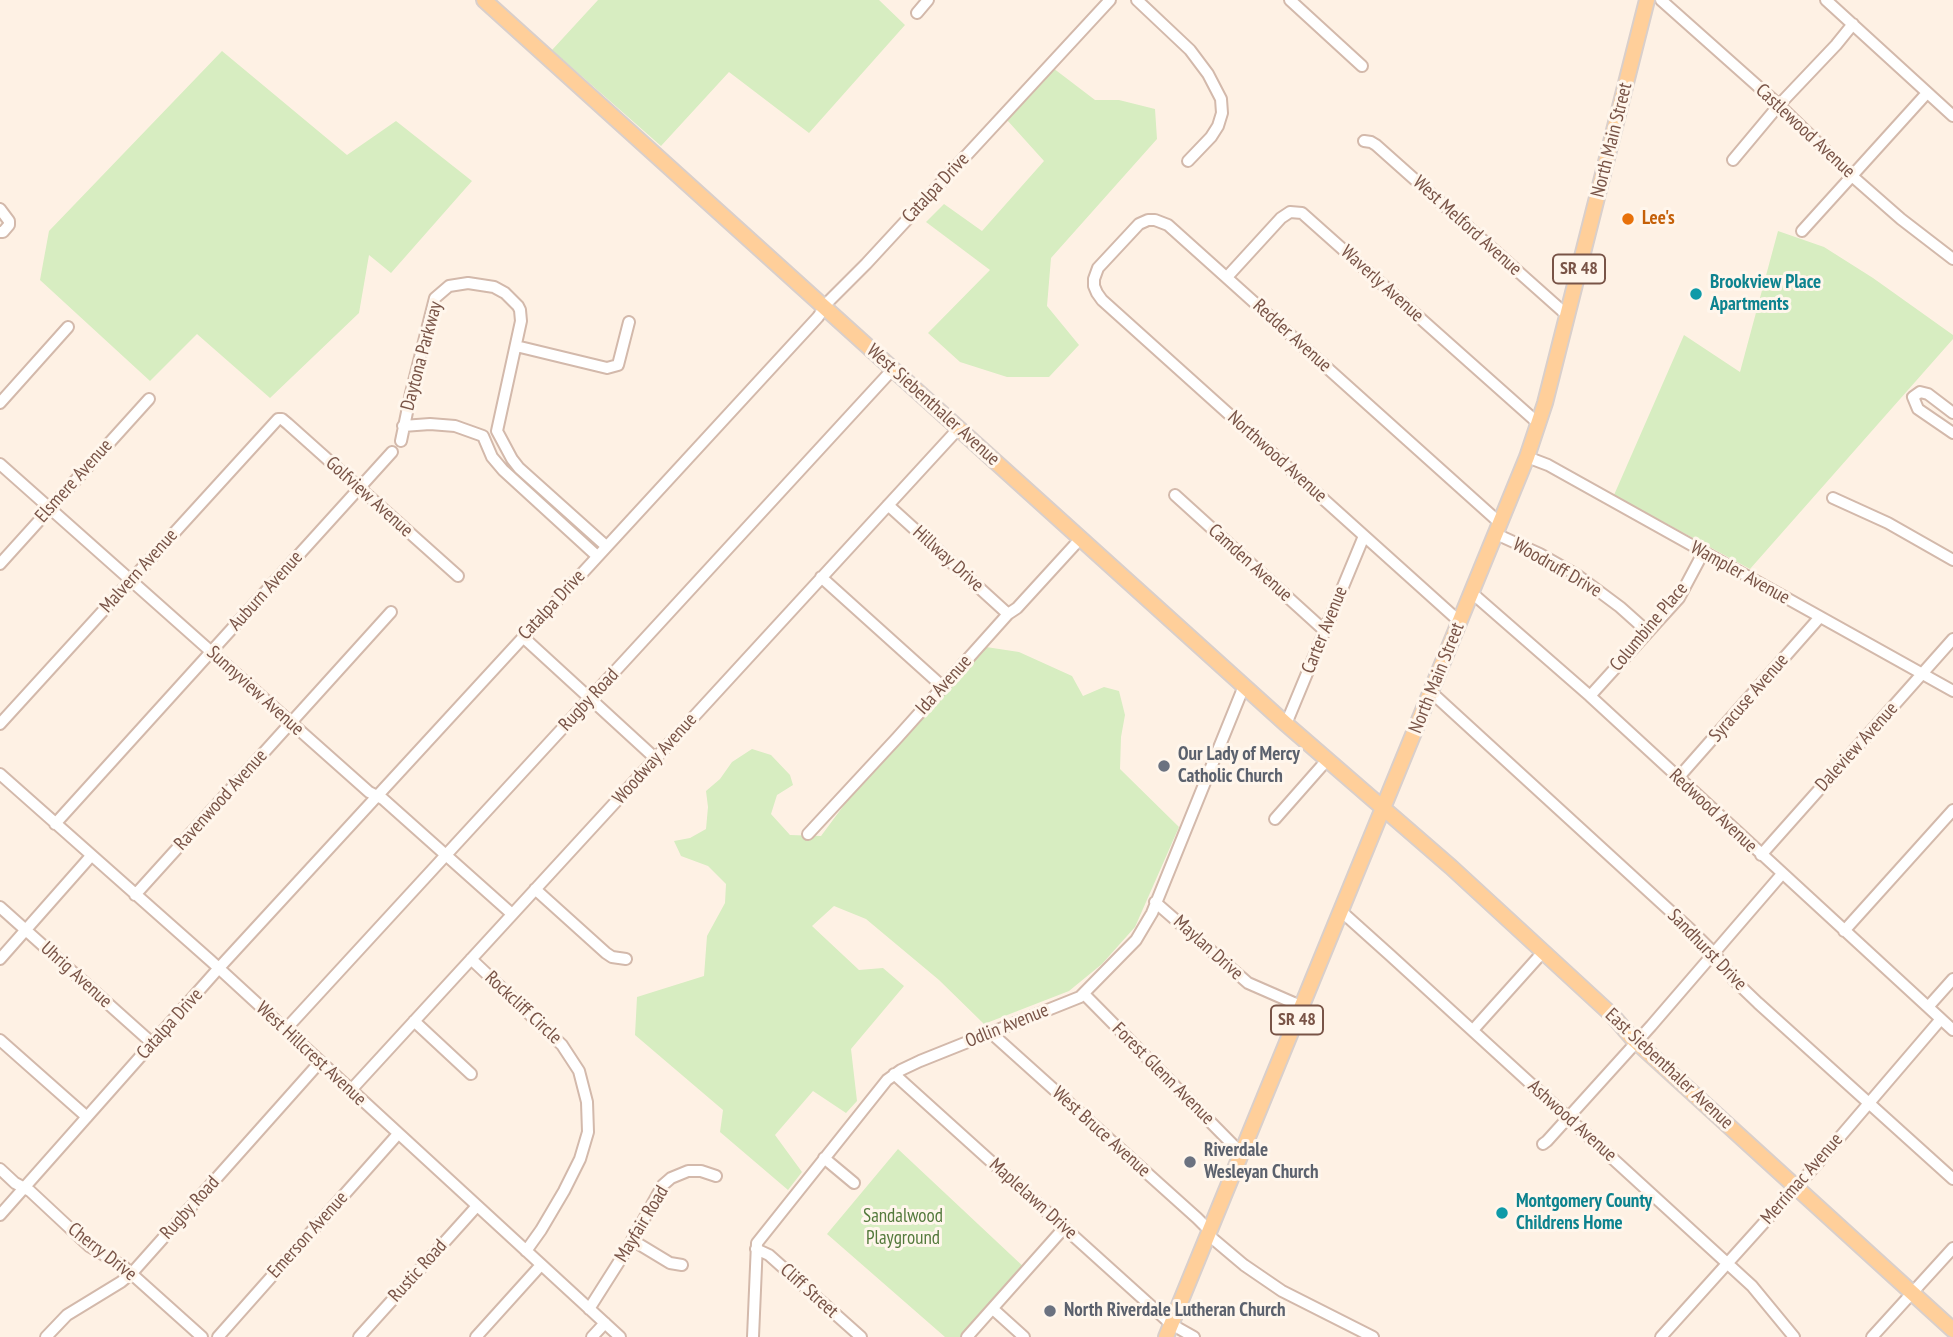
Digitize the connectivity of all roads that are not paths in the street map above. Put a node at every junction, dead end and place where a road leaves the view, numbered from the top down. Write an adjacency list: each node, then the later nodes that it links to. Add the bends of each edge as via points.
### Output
1 (484, 0): 25 (main road, West Siebenthaler Avenue)
2 (928, 0): 9 (street)
3 (1110, 0): 25 (street, Catalpa Drive)
4 (1137, 0): 17 (street, via 1190,50 1221,99 1218,126)
5 (1290, 0): 11 (street)
6 (1647, 0): 26 (main road, North Main Street / SR 48)
7 (1661, 0): 13 (street, Castlewood Avenue)
8 (1826, 0): 10 (street)
9 (917, 13)
10 (1853, 24): 12 (street); 13 (street)
11 (1362, 66)
12 (1927, 93): 14 (street); 18 (street)
13 (1779, 106): 16 (street); 18 (street, Castlewood Avenue)
14 (1953, 116)
15 (1363, 141): 26 (street, West Melford Avenue, via 1376,145)
16 (1733, 160)
17 (1188, 161)
18 (1852, 176): 20 (street); 22 (street, Castlewood Avenue)
19 (0, 209): 21 (street, via 9,225)
20 (1802, 231)
21 (0, 232)
22 (1953, 259)
23 (1227, 277): 24 (street, Redder Avenue, via 1168,225 1148,220 1100,265 1094,279); 35 (street, Waverly Avenue, via 1281,218 1290,212 1302,213); 50 (street, Redder Avenue)
24 (1096, 291): 51 (street, Northwood Avenue)
25 (825, 307): 30 (main road, West Siebenthaler Avenue); 53 (street, Catalpa Drive)
26 (1568, 316): 35 (main road, North Main Street / SR 48)
27 (629, 322): 29 (street, via 618,365 607,368)
28 (68, 327): 32 (street)
29 (516, 346): 36 (street, Daytona Parkway, via 520,310 505,293 468,283 443,289 434,301); 38 (street, Daytona Parkway)
30 (893, 369): 37 (main road, West Siebenthaler Avenue); 77 (street, Rugby Road)
31 (149, 399): 49 (street, Elsmere Avenue)
32 (0, 403)
33 (1953, 413): 39 (street, via 1928,394 1913,397 1918,409)
34 (280, 419): 45 (street, Golfview Avenue); 60 (street, Malvern Avenue)
35 (1539, 424): 43 (main road, North Main Street / SR 48)
36 (403, 426): 40 (street, Daytona Parkway, via 443,424); 41 (street)
37 (959, 428): 48 (street, Woodway Avenue); 52 (main road, West Siebenthaler Avenue)
38 (497, 430): 40 (street); 53 (street, via 519,468)
39 (1953, 433)
40 (483, 436): 55 (street, via 503,470)
41 (401, 441)
42 (393, 452): 45 (street, Auburn Avenue)
43 (1527, 457): 50 (main road, North Main Street / SR 48); 54 (street, Wampler Avenue)
44 (0, 464): 49 (street, Sunnyview Avenue)
45 (359, 488): 58 (street, Golfview Avenue); 70 (street, Auburn Avenue)
46 (1175, 495): 66 (street, Camden Avenue)
47 (1833, 498): 56 (street)
48 (888, 505): 59 (street, Woodway Avenue); 63 (street, Hillway Drive)
49 (50, 508): 57 (street, Elsmere Avenue); 60 (street, Sunnyview Avenue)
50 (1499, 529): 61 (main road, North Main Street / SR 48); 67 (street, Woodruff Drive, via 1577,575)
51 (1364, 536): 65 (street, Northwood Avenue); 66 (street, Carter Avenue)
52 (1081, 538): 63 (street, Ida Avenue); 73 (main road, West Siebenthaler Avenue)
53 (606, 546): 55 (street, Catalpa Drive)
54 (1703, 553): 64 (street, Wampler Avenue); 67 (street, Columbine Place, via 1679,598)
55 (597, 556): 68 (street, Catalpa Drive)
56 (1953, 560)
57 (0, 564)
58 (458, 576)
59 (821, 577): 72 (street); 81 (street, Woodway Avenue)
60 (131, 580): 70 (street, Sunnyview Avenue); 79 (street, Malvern Avenue)
61 (1472, 593): 65 (main road, North Main Street / SR 48); 76 (street, Redwood Avenue)
62 (391, 612): 78 (street, Ravenwood Avenue)
63 (1008, 614): 72 (street, Ida Avenue)
64 (1821, 617): 71 (street, Wampler Avenue); 84 (street, Syracuse Avenue)
65 (1460, 622): 75 (main road, North Main Street / SR 48)
66 (1325, 631): 80 (street, Carter Avenue)
67 (1648, 632): 76 (street, Columbine Place)
68 (523, 637): 77 (street); 85 (street, Catalpa Drive)
69 (1953, 639): 71 (street, Daleview Avenue)
70 (211, 652): 78 (street, Sunnyview Avenue); 89 (street, Auburn Avenue)
71 (1922, 674): 74 (street, Wampler Avenue); 92 (street, Daleview Avenue)
72 (942, 686): 90 (street, Ida Avenue)
73 (1244, 686): 80 (main road, West Siebenthaler Avenue); 97 (street, Odlin Avenue)
74 (1953, 691)
75 (1431, 692): 86 (main road, North Main Street / SR 48); 104 (street, Sandhurst Drive)
76 (1590, 696): 84 (street, Redwood Avenue)
77 (590, 699): 81 (street); 91 (street, Rugby Road)
78 (291, 723): 85 (street, Sunnyview Avenue); 96 (street, Ravenwood Avenue)
79 (0, 724)
80 (1286, 724): 82 (main road, West Siebenthaler Avenue)
81 (655, 758): 95 (street, Woodway Avenue)
82 (1327, 760): 86 (main road, West Siebenthaler Avenue); 88 (street)
83 (0, 775): 89 (street, West Hillcrest Avenue)
84 (1678, 778): 92 (street, Redwood Avenue)
85 (378, 795): 91 (street, Sunnyview Avenue); 108 (street, Catalpa Drive)
86 (1384, 809): 99 (main road, North Main Street / SR 48); 103 (main road, East Siebenthaler Avenue)
87 (1953, 810): 102 (street)
88 (1275, 818)
89 (55, 824): 93 (street, West Hillcrest Avenue)
90 (808, 834)
91 (446, 855): 100 (street, Sunnyview Avenue); 115 (street, Rugby Road)
92 (1761, 855): 94 (street, Redwood Avenue)
93 (91, 856): 96 (street, West Hillcrest Avenue); 101 (street)
94 (1782, 874): 102 (street, Redwood Avenue); 104 (street)
95 (535, 889): 100 (street, Woodway Avenue); 107 (street, via 606,953)
96 (135, 895): 108 (street, West Hillcrest Avenue)
97 (1155, 902): 110 (street, Odlin Avenue, via 1136,940); 111 (street, Maylan Drive, via 1248,983)
98 (0, 907): 101 (street, Uhrig Avenue)
99 (1342, 912): 111 (main road, North Main Street / SR 48); 116 (street, Ashwood Avenue)
100 (512, 914): 106 (street, Woodway Avenue)
101 (25, 930): 105 (street); 121 (street, Uhrig Avenue)
102 (1844, 931): 112 (street, Redwood Avenue)
103 (1544, 952): 116 (street); 120 (main road, East Siebenthaler Avenue)
104 (1714, 953): 120 (street); 126 (street, Sandhurst Drive, via 1734,980)
105 (0, 959)
106 (471, 959): 114 (street, Woodway Avenue); 146 (street, Rockcliff Circle, via 562,1045 579,1071 587,1102 588,1132 580,1159)
107 (626, 959)
108 (218, 969): 115 (street, West Hillcrest Avenue); 121 (street, Catalpa Drive)
109 (1953, 979): 112 (street)
110 (1084, 994): 118 (street, Odlin Avenue); 131 (street, Forest Glenn Avenue)
111 (1303, 1007): 131 (main road, North Main Street / SR 48)
112 (1928, 1007): 113 (street, Redwood Avenue)
113 (1941, 1019): 117 (street, Redwood Avenue); 126 (street, Merrimac Avenue)
114 (414, 1021): 123 (street); 125 (street, Woodway Avenue)
115 (285, 1030): 122 (street, West Hillcrest Avenue)
116 (1473, 1030): 128 (street, Ashwood Avenue)
117 (1953, 1030)
118 (990, 1032): 124 (street, Odlin Avenue); 142 (street, West Bruce Avenue)
119 (0, 1040): 127 (street)
120 (1637, 1042): 128 (street); 138 (main road, East Siebenthaler Avenue)
121 (152, 1043): 127 (street, Catalpa Drive)
122 (320, 1062): 125 (street, West Hillcrest Avenue); 150 (street, Rugby Road)
123 (471, 1074)
124 (894, 1074): 132 (street, Odlin Avenue); 141 (street, Maplelawn Drive)
125 (351, 1090): 129 (street, West Hillcrest Avenue)
126 (1869, 1102): 135 (street, Sandhurst Drive); 138 (street, Merrimac Avenue)
127 (86, 1117): 137 (street, Catalpa Drive)
128 (1568, 1118): 130 (street); 147 (street, Ashwood Avenue)
129 (398, 1134): 139 (street, West Hillcrest Avenue); 159 (street, Emerson Avenue)
130 (1543, 1144)
131 (1242, 1154): 142 (main road, North Main Street / SR 48)
132 (824, 1158): 136 (street); 145 (street, Odlin Avenue)
133 (0, 1170): 137 (street, Cherry Drive)
134 (716, 1176): 143 (street, Mayfair Road, via 688,1171 668,1180)
135 (1953, 1179)
136 (854, 1183)
137 (24, 1187): 140 (street, Catalpa Drive); 150 (street, Cherry Drive, via 89,1246)
138 (1797, 1187): 147 (street, Merrimac Avenue); 151 (main road, East Siebenthaler Avenue)
139 (477, 1206): 146 (street, West Hillcrest Avenue); 160 (street, Rustic Road)
140 (0, 1215)
141 (1064, 1227): 153 (street); 156 (street, Maplelawn Drive)
142 (1209, 1235): 156 (main road, North Main Street / SR 48); 169 (street, West Bruce Avenue, via 1265,1280)
143 (632, 1240): 149 (street, via 670,1263); 152 (street, Mayfair Road)
144 (1953, 1248): 151 (street)
145 (756, 1249): 164 (street); 165 (street, Cliff Street, via 769,1255)
146 (526, 1251): 148 (street, West Hillcrest Avenue)
147 (1728, 1264): 170 (street, Merrimac Avenue); 171 (street, Ashwood Avenue)
148 (541, 1265): 152 (street, West Hillcrest Avenue); 161 (street)
149 (682, 1265)
150 (132, 1273): 157 (street, Rugby Road, via 67,1315); 158 (street, Cherry Drive)
151 (1912, 1292): 155 (main road, East Siebenthaler Avenue); 172 (street)
152 (589, 1309): 154 (street, West Hillcrest Avenue)
153 (993, 1309): 166 (street); 167 (street)
154 (605, 1323): 162 (street); 163 (street, West Hillcrest Avenue)
155 (1953, 1330)
156 (1169, 1331): 168 (street, Maplelawn Drive)
157 (46, 1337)
158 (202, 1337)
159 (218, 1337)
160 (359, 1337)
161 (476, 1337)
162 (592, 1337)
163 (620, 1337)
164 (753, 1337)
165 (861, 1337)
166 (967, 1337)
167 (1024, 1337)
168 (1194, 1337)
169 (1373, 1337)
170 (1661, 1337)
171 (1794, 1337)
172 (1872, 1337)

